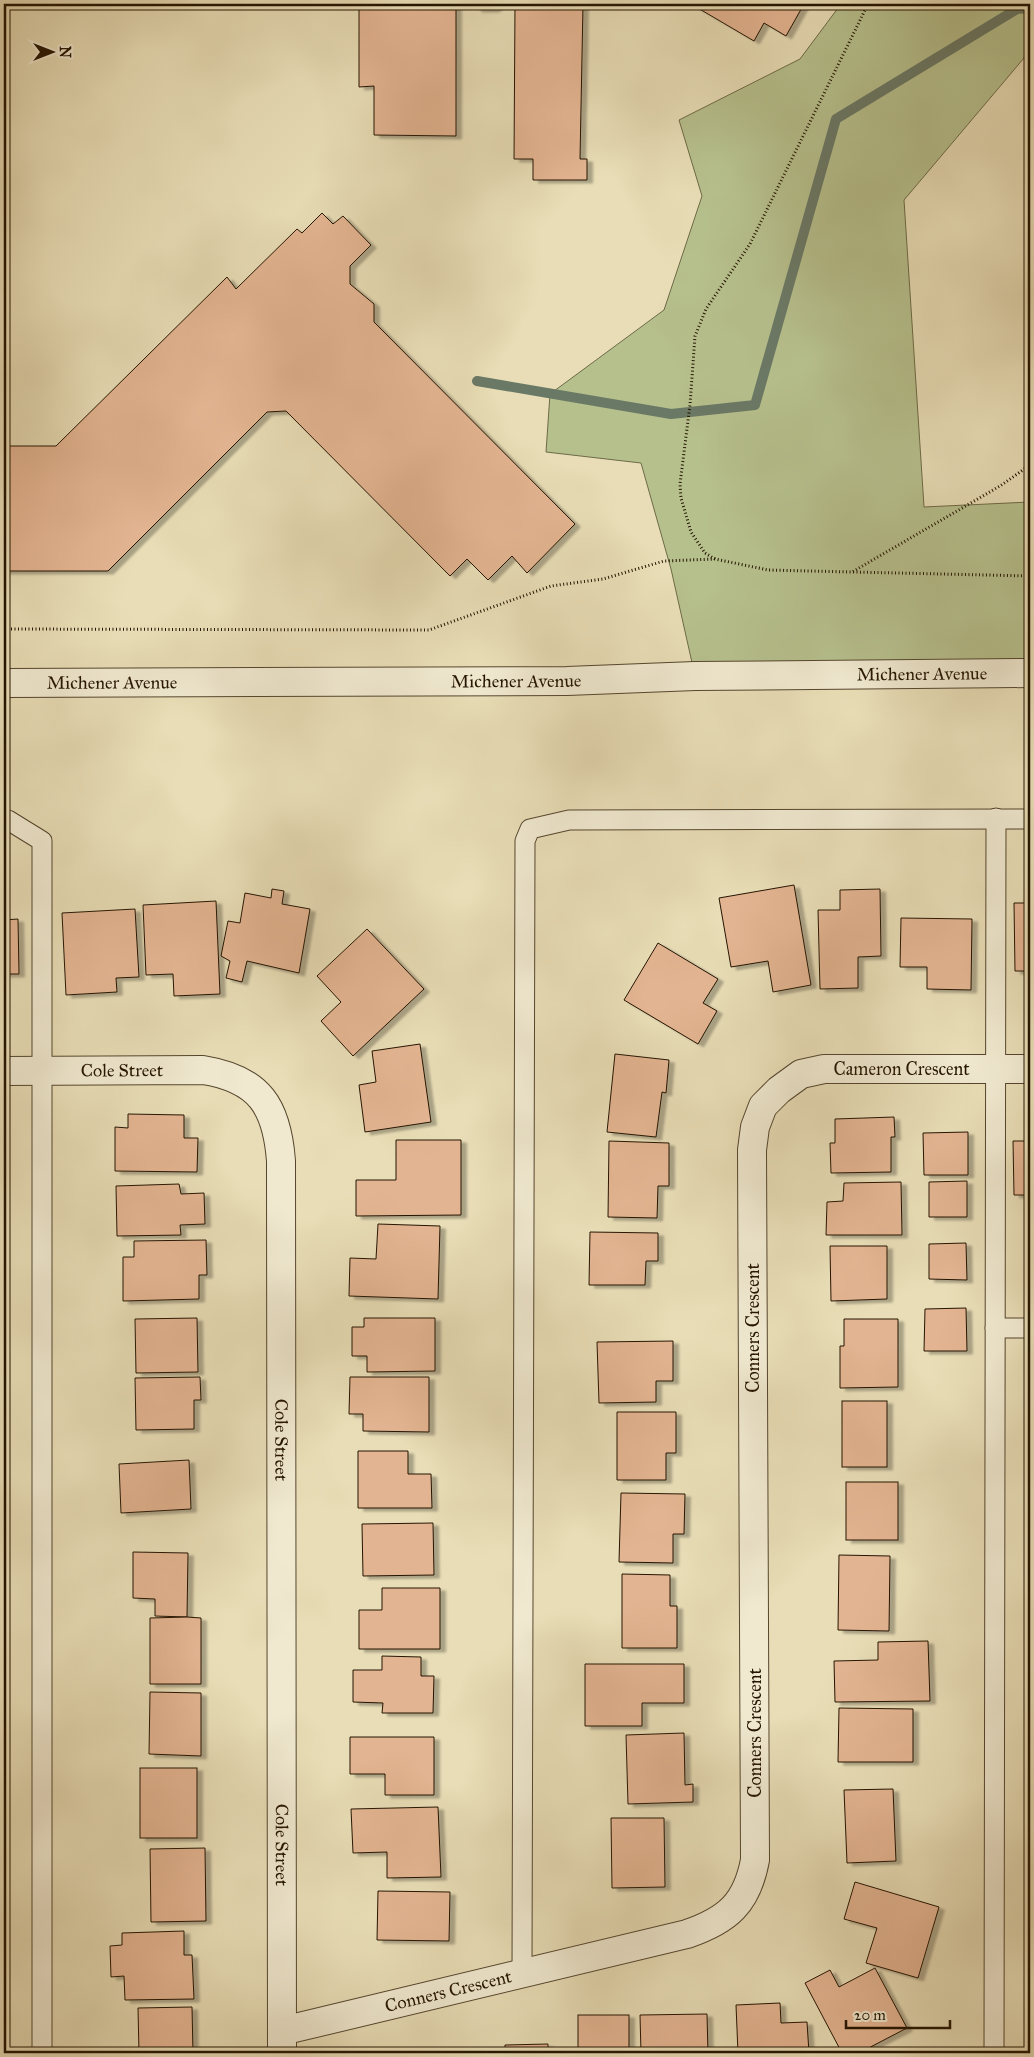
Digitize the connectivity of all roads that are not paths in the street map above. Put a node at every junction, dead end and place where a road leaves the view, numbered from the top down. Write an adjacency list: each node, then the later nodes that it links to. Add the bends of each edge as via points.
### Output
1 (1030, 673): 2 (street, Michener Avenue, via 695,676 567,681)
2 (4, 683)
3 (996, 818): 4 (lane); 6 (lane); 13 (lane, via 568,820 530,829 524,841)
4 (1030, 819)
5 (4, 820): 9 (lane, via 42,841)
6 (994, 1070): 7 (street, Cameron Crescent); 10 (street, Cameron Crescent, via 824,1069 800,1074); 11 (lane)
7 (1030, 1070)
8 (4, 1071): 9 (street, Cole Street)
9 (43, 1071): 14 (street, Cole Street, via 204,1070 220,1073 243,1082 255,1091 267,1104 276,1124 281,1161); 15 (lane)
10 (778, 1090): 13 (street, Conners Crescent, via 763,1106 755,1127 752,1150 755,1860 752,1877 742,1898 729,1913 710,1926)
11 (996, 1328): 12 (lane); 16 (lane)
12 (1030, 1328)
13 (522, 1974): 14 (street, Conners Crescent)
14 (282, 2042)
15 (42, 2053)
16 (994, 2053)

